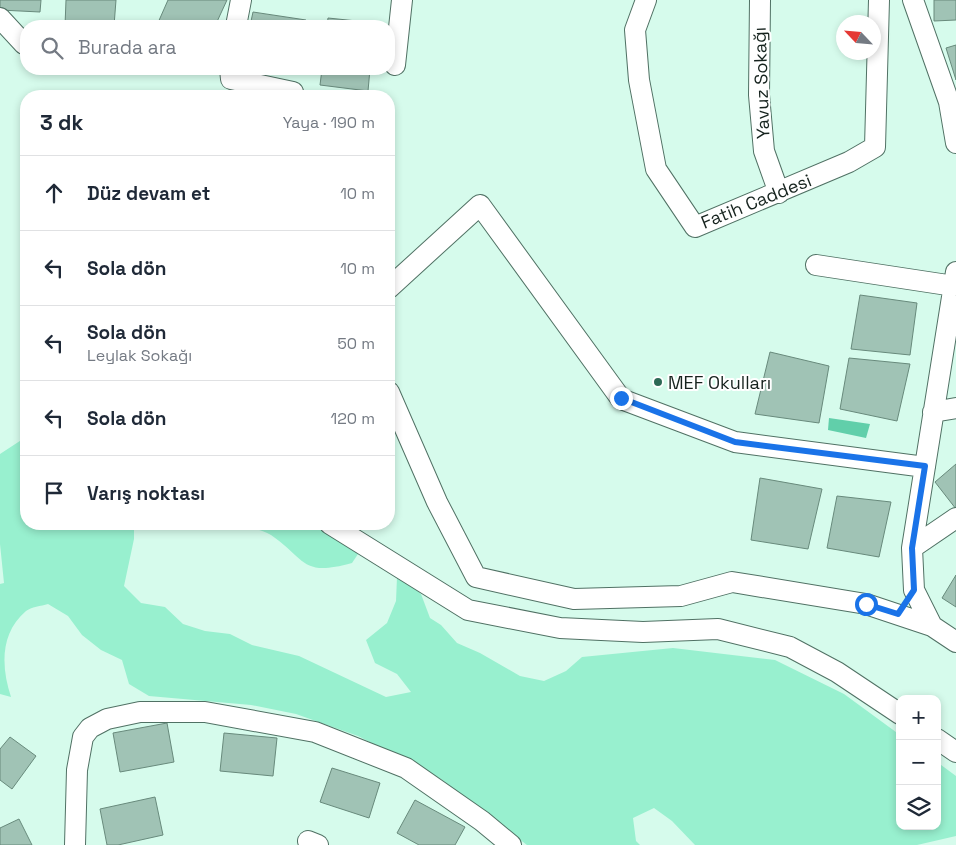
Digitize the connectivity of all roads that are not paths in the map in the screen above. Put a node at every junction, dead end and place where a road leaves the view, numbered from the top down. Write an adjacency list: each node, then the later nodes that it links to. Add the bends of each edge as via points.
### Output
1 (241, 0): 8 (street)
2 (402, 0): 10 (street)
3 (646, 0): 14 (street, Fatih Caddesi, via 635,30 639,80 656,168 695,227)
4 (760, 0): 14 (street, Yavuz Sokağı, via 760,104 764,151)
5 (879, 0): 14 (street, Fatih Caddesi, via 875,147)
6 (913, 0): 13 (street, via 949,102)
7 (0, 18): 9 (street)
8 (237, 20)
9 (20, 40)
10 (395, 65)
11 (231, 75): 12 (street, via 232,79)
12 (284, 90)
13 (956, 143)
14 (779, 193)
15 (816, 265): 16 (street)
16 (955, 279): 20 (street)
17 (395, 283): 21 (street, via 480,205 621,398 735,442)
18 (395, 406): 26 (street, via 437,502 476,577 574,599 681,596 732,582 866,604)
19 (956, 408): 20 (street)
20 (933, 412): 21 (street)
21 (925, 466): 24 (street)
22 (956, 518): 24 (street)
23 (340, 530): 29 (street, via 468,610 560,628 643,632 718,629 790,647 837,672)
24 (912, 548): 25 (street)
25 (914, 590): 26 (street); 27 (street)
26 (898, 614): 27 (street)
27 (932, 626): 28 (street)
28 (956, 642)
29 (896, 711)
30 (938, 740): 31 (street)
31 (956, 752)
32 (76, 845): 33 (street, via 77,770 83,738 90,728 107,718 140,712 205,712 315,732 406,768)
33 (511, 845)

